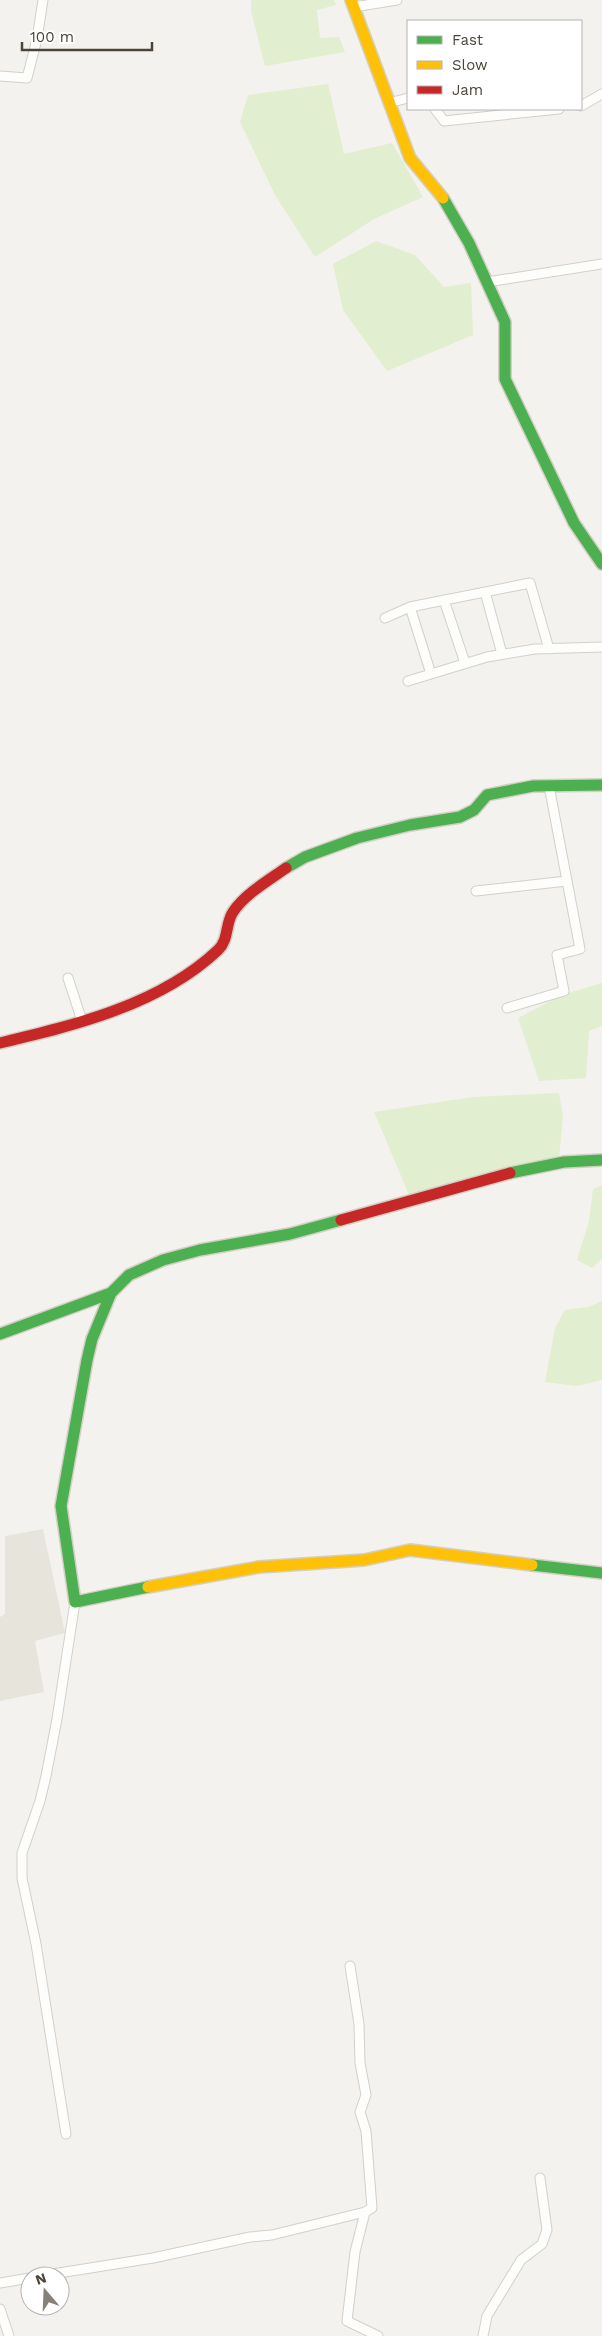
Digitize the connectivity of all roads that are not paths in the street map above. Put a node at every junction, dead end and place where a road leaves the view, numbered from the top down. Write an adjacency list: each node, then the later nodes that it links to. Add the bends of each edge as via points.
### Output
1 (43, 0): 4 (street, via 27,78)
2 (397, 0): 3 (street)
3 (353, 4): 7 (street)
4 (0, 76)
5 (602, 94): 8 (street)
6 (407, 98): 7 (street)
7 (389, 103): 12 (street, via 410,158 446,201)
8 (582, 105)
9 (436, 110): 10 (street, via 444,121)
10 (549, 110)
11 (602, 264): 12 (street)
12 (487, 282): 13 (street, via 505,322 505,379 574,523)
13 (602, 564)
14 (485, 592): 15 (street); 19 (street, via 530,583); 20 (street)
15 (444, 600): 16 (street); 21 (street)
16 (410, 607): 17 (street); 22 (street)
17 (386, 618)
18 (602, 647): 19 (street)
19 (549, 649): 20 (street)
20 (502, 654): 21 (street)
21 (465, 663): 22 (street)
22 (431, 674): 23 (street)
23 (408, 681)
24 (602, 784): 25 (street)
25 (549, 786): 26 (street); 30 (street, via 488,794 480,806 455,819 392,830 303,857 234,911 226,940 195,968 156,992)
26 (567, 881): 27 (street); 29 (street, via 580,949 557,955 564,990)
27 (476, 891)
28 (68, 978): 30 (street)
29 (507, 1008)
30 (82, 1021): 31 (street)
31 (0, 1043)
32 (602, 1160): 33 (street, via 520,1171 454,1186 287,1235 169,1257 118,1282)
33 (111, 1294): 34 (street); 36 (street, via 92,1338 61,1506)
34 (0, 1334)
35 (602, 1573): 36 (street, via 410,1550 390,1557 221,1572)
36 (75, 1602): 38 (street, via 46,1776 22,1853 22,1878 36,1944)
37 (350, 1966): 40 (street, via 366,2095 360,2112 366,2131 372,2208)
38 (66, 2134)
39 (540, 2178): 47 (street, via 547,2230 542,2244 521,2260 487,2316)
40 (365, 2212): 41 (street, via 272,2235); 46 (street, via 355,2252 347,2321)
41 (70, 2271)
42 (20, 2280): 43 (street)
43 (0, 2284)
44 (0, 2309): 45 (street)
45 (9, 2336)
46 (378, 2336)
47 (482, 2336)

